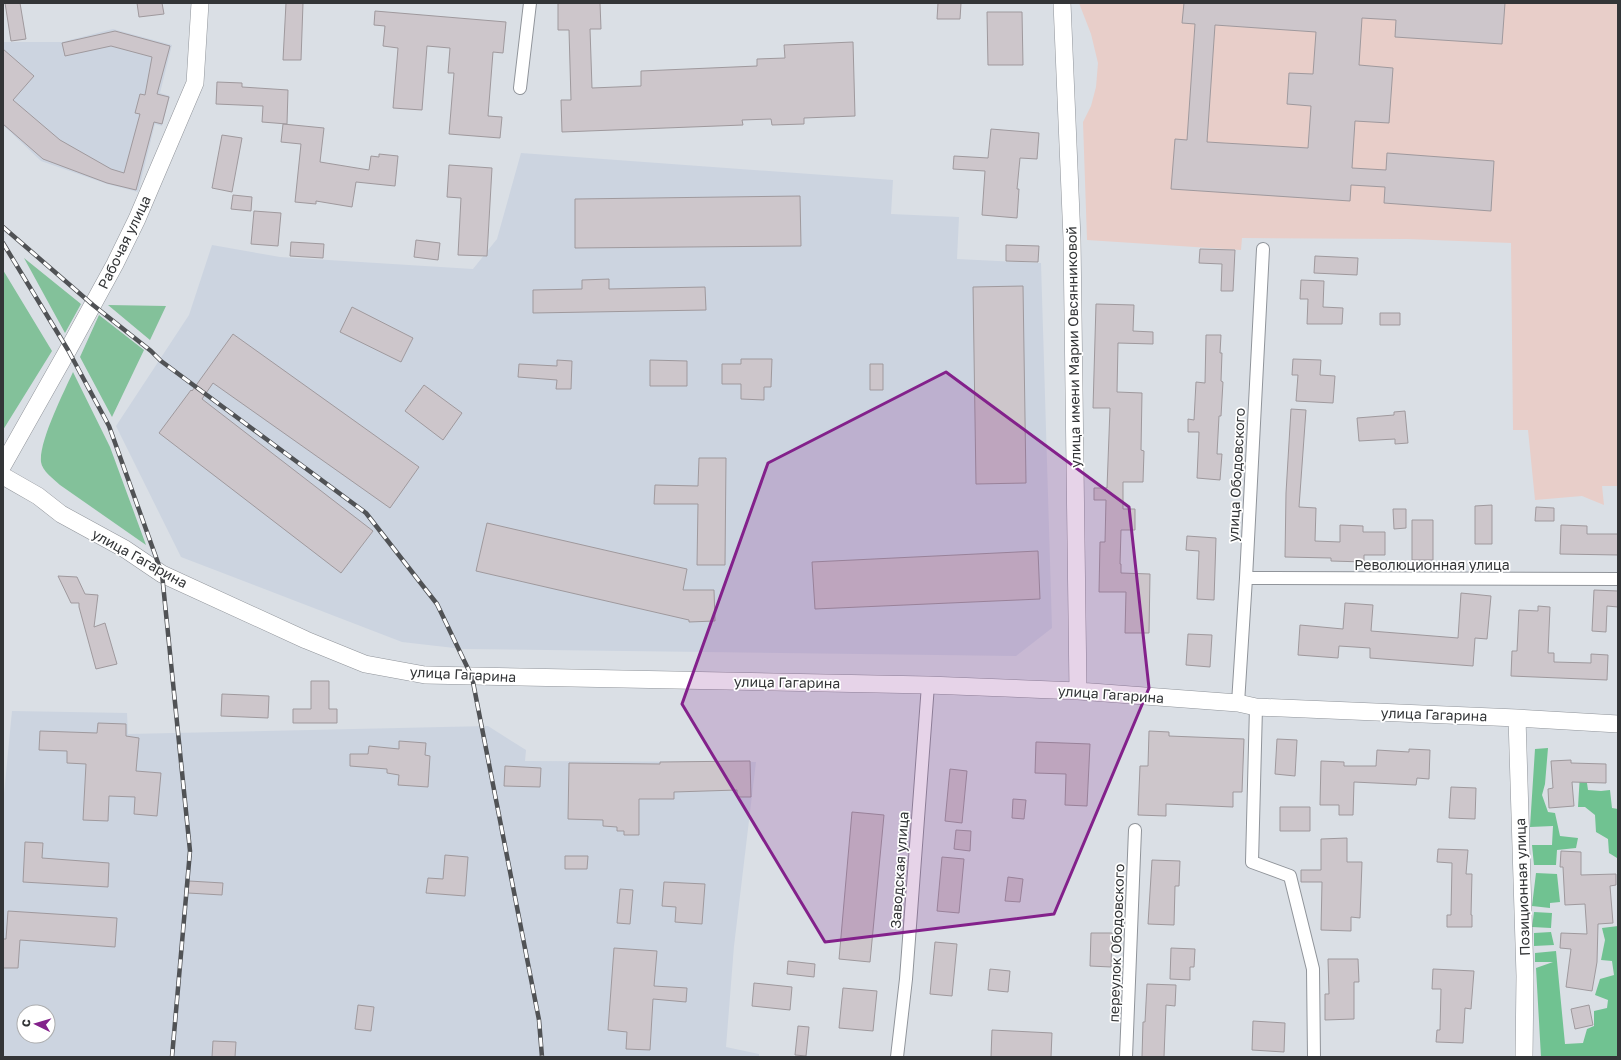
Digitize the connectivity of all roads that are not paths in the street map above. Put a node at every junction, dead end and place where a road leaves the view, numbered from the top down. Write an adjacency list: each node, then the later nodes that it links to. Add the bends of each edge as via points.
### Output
1 (200, 3): 6 (main road, Рабочая улица, via 195,83 115,264)
2 (530, 3): 4 (street)
3 (1062, 3): 11 (main road, улица имени Марии Овсянниковой, via 1072,239)
4 (520, 88)
5 (1263, 249): 8 (street, улица Ободовского)
6 (3, 465)
7 (3, 476): 10 (main road, улица Гагарина, via 162,574 365,664 424,675)
8 (1246, 578): 9 (street, Революционная улица); 12 (street, улица Ободовского)
9 (1618, 579)
10 (928, 685): 11 (main road, улица Гагарина); 17 (street, Заводская улица, via 906,979)
11 (1078, 691): 12 (main road, улица Гагарина)
12 (1238, 703): 13 (main road, улица Гагарина)
13 (1256, 707): 14 (main road, улица Гагарина); 19 (street, via 1252,862 1290,876 1313,969)
14 (1517, 718): 15 (main road, улица Гагарина); 20 (main road, Позиционная улица, via 1525,976)
15 (1618, 724)
16 (1135, 830): 18 (street, переулок Ободовского)
17 (897, 1057)
18 (1126, 1057)
19 (1314, 1057)
20 (1524, 1057)

